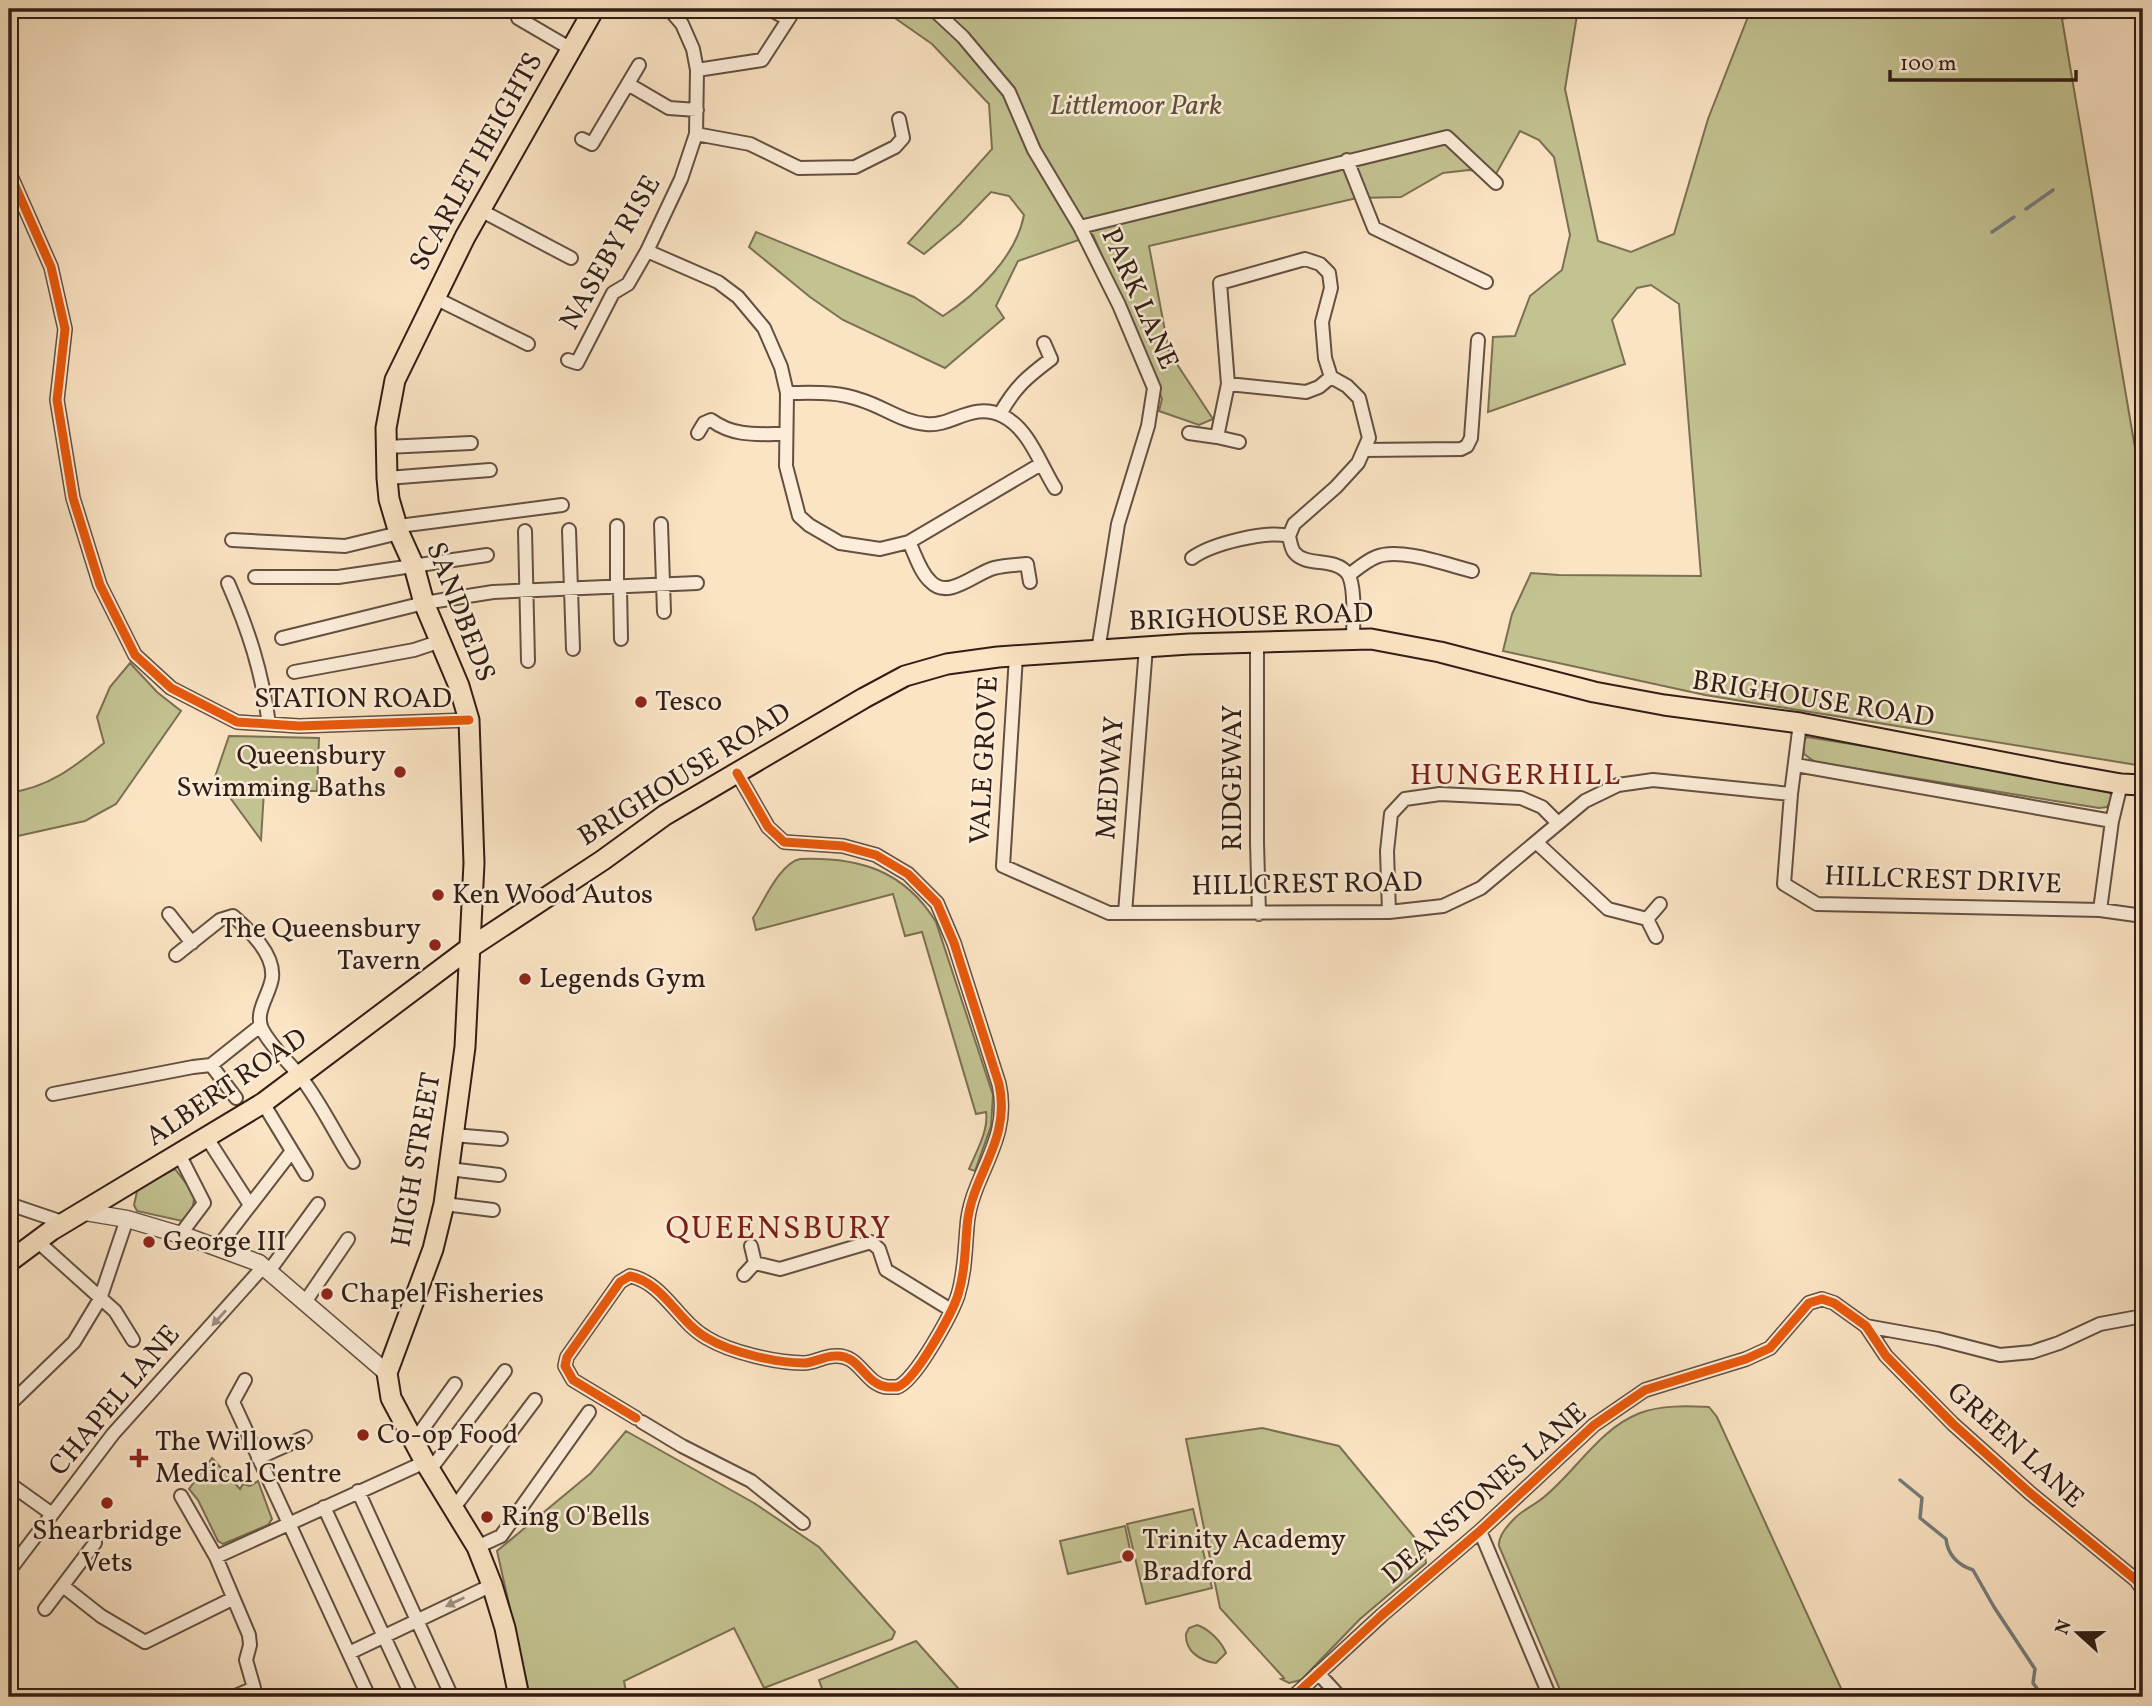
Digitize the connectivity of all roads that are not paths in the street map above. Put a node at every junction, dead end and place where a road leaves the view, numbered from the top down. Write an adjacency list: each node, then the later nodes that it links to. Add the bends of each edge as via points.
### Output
1 (669, 9): 9 (street, NASEBY RISE, via 688,35)
2 (769, 9): 5 (street)
3 (933, 9): 19 (street, PARK LANE, via 1009,92 1034,150)
4 (587, 11): 7 (main road, SCARLET HEIGHTS)
5 (791, 14): 9 (street, via 762,60)
6 (518, 18): 7 (street)
7 (571, 49): 18 (main road, SCARLET HEIGHTS)
8 (639, 65): 10 (street)
9 (697, 71): 11 (street, NASEBY RISE)
10 (628, 84): 11 (street, via 669,108); 14 (street, via 592,144)
11 (697, 110): 13 (street, NASEBY RISE)
12 (898, 119): 13 (street, via 902,138 895,147 855,167 799,168 750,144)
13 (696, 134): 20 (street, NASEBY RISE)
14 (582, 139)
15 (1347, 160): 17 (street, via 1447,137); 19 (street); 22 (street, via 1374,228)
16 (9, 172): 82 (street, STATION ROAD, via 51,267 65,329 57,400 73,498 100,585 135,655 171,688 237,722)
17 (1496, 183)
18 (480, 210): 21 (street); 23 (main road, SCARLET HEIGHTS)
19 (1080, 227): 76 (street, PARK LANE, via 1154,388 1148,426 1118,524)
20 (648, 251): 28 (street, NASEBY RISE, via 628,284 613,293); 31 (street, via 718,282 738,298 764,328)
21 (571, 258)
22 (1486, 282)
23 (435, 298): 26 (main road, SCARLET HEIGHTS); 27 (street)
24 (1478, 340): 40 (street, via 1467,446)
25 (1044, 343): 32 (street, via 1051,359 1024,379)
26 (413, 344): 39 (main road, SANDBEDS, via 395,380)
27 (528, 344)
28 (577, 363)
29 (1331, 377): 30 (street, via 1306,392); 30 (street, via 1322,322 1331,288 1329,273 1305,259 1220,283); 40 (street, via 1359,398 1369,438)
30 (1228, 384): 36 (street)
31 (788, 393): 32 (street, via 841,394 929,425 979,411); 35 (street)
32 (1000, 414): 41 (street, via 1023,430)
33 (698, 433): 35 (street, via 711,420 740,433)
34 (1188, 433): 36 (street)
35 (785, 434): 53 (street, via 786,466 799,516 809,525 840,543 858,547 880,549)
36 (1217, 437): 37 (street)
37 (1239, 442)
38 (471, 443): 39 (street)
39 (386, 447): 43 (main road, SANDBEDS)
40 (1364, 450): 51 (street, via 1336,487 1294,524)
41 (1041, 464): 44 (street); 53 (street)
42 (490, 470): 43 (street)
43 (387, 478): 48 (main road, SANDBEDS)
44 (1055, 488)
45 (562, 505): 48 (street)
46 (661, 524): 63 (street)
47 (617, 526): 64 (street)
48 (399, 530): 52 (street, via 345,546); 56 (main road, SANDBEDS)
49 (569, 530): 65 (street)
50 (524, 531): 66 (street)
51 (1289, 536): 54 (street, via 1277,533); 58 (street, via 1294,552 1304,559 1324,561)
52 (232, 540)
53 (909, 542): 60 (street, via 930,582 943,589 995,568 1027,564)
54 (1197, 550)
55 (487, 555): 56 (street)
56 (414, 566): 59 (street, via 338,578); 67 (main road, SANDBEDS)
57 (1472, 571): 58 (street, via 1388,554)
58 (1349, 575): 71 (street)
59 (255, 577)
60 (1030, 582)
61 (228, 583): 82 (street, via 263,679)
62 (697, 583): 63 (street)
63 (664, 585): 64 (street); 68 (street)
64 (619, 588): 65 (street); 70 (street)
65 (572, 589): 66 (street); 75 (street)
66 (526, 590): 67 (street); 78 (street)
67 (424, 603): 69 (street); 72 (main road, SANDBEDS)
68 (664, 612)
69 (282, 638)
70 (621, 639)
71 (1353, 639): 73 (main road, BRIGHOUSE ROAD); 81 (main road, BRIGHOUSE ROAD, via 1440,652 1594,692)
72 (441, 640): 79 (street, via 414,650); 80 (main road, SANDBEDS)
73 (1257, 641): 74 (main road, BRIGHOUSE ROAD); 97 (street, RIDGEWAY)
74 (1146, 647): 76 (main road, BRIGHOUSE ROAD); 95 (street, MEDWAY)
75 (573, 649)
76 (1098, 651): 77 (main road, BRIGHOUSE ROAD)
77 (1016, 656): 84 (main road, BRIGHOUSE ROAD, via 947,664 905,677); 91 (street, VALE GROVE)
78 (528, 661)
79 (294, 672)
80 (469, 720): 82 (street, STATION ROAD); 102 (main road, SANDBEDS, via 474,863)
81 (1800, 723): 83 (street, HILLCREST DRIVE); 85 (main road, BRIGHOUSE ROAD)
82 (269, 724)
83 (1796, 765): 87 (street, HILLCREST DRIVE); 88 (street)
84 (737, 773): 102 (main road, BRIGHOUSE ROAD, via 665,815); 138 (street, via 768,827 784,842 843,846 876,855 908,874 937,903 954,943 1002,1098 999,1131 970,1209 965,1260)
85 (2121, 784): 86 (main road, BRIGHOUSE ROAD); 88 (street, HILLCREST DRIVE)
86 (2143, 785)
87 (1791, 794): 89 (street, HILLCREST ROAD, via 1653,780 1618,785); 93 (street, HILLCREST DRIVE, via 1784,884 1817,904)
88 (2112, 821): 93 (street, HILLCREST DRIVE)
89 (1557, 822): 90 (street, HILLCREST ROAD); 94 (street, via 1542,807 1521,798 1440,794 1405,799 1391,814)
90 (1536, 842): 94 (street, HILLCREST ROAD, via 1481,888 1443,906); 99 (street, via 1608,909)
91 (1003, 866): 95 (street, HILLCREST ROAD, via 1109,913)
92 (1660, 904): 99 (street)
93 (2100, 910): 98 (street, HILLCREST DRIVE)
94 (1389, 912): 97 (street, HILLCREST ROAD)
95 (1125, 913): 97 (street, HILLCREST ROAD)
96 (169, 914): 101 (street)
97 (1259, 914)
98 (2143, 916)
99 (1647, 919): 100 (street)
100 (1656, 937)
101 (192, 943): 103 (street); 104 (street, via 220,920 233,916 251,933 269,961 272,977 261,1005)
102 (468, 949): 106 (main road, ALBERT ROAD); 110 (main road, HIGH STREET, via 465,1047)
103 (176, 955)
104 (260, 1026): 105 (street); 106 (street)
105 (211, 1065): 107 (street); 108 (street)
106 (300, 1076): 109 (main road, ALBERT ROAD); 115 (street)
107 (52, 1094)
108 (236, 1098)
109 (263, 1103): 111 (main road, ALBERT ROAD); 113 (street)
110 (453, 1135): 112 (street); 116 (main road, HIGH STREET)
111 (207, 1138): 114 (main road, ALBERT ROAD); 122 (street)
112 (501, 1139)
113 (292, 1151): 117 (street); 122 (street)
114 (180, 1154): 124 (main road, ALBERT ROAD); 127 (street, via 204,1203)
115 (353, 1162)
116 (449, 1169): 118 (street); 121 (main road, HIGH STREET)
117 (306, 1174)
118 (499, 1175)
119 (9, 1204): 126 (street)
120 (318, 1204): 134 (street, CHAPEL LANE)
121 (444, 1204): 123 (street); 143 (main road, HIGH STREET, via 433,1249)
122 (250, 1205): 131 (street)
123 (493, 1210)
124 (85, 1212): 125 (street); 126 (main road, ALBERT ROAD)
125 (127, 1219): 127 (street); 136 (street)
126 (65, 1223): 129 (main road, ALBERT ROAD)
127 (180, 1235): 131 (street)
128 (348, 1239): 137 (street)
129 (36, 1240): 132 (main road, ALBERT ROAD); 136 (street)
130 (751, 1246): 133 (street)
131 (218, 1247): 134 (street, via 260,1262)
132 (9, 1262)
133 (755, 1264): 135 (street); 138 (street, via 780,1269 872,1242 886,1270)
134 (267, 1269): 137 (street); 158 (street, CHAPEL LANE, one-way to 158, via 113,1434)
135 (744, 1275)
136 (100, 1299): 141 (street, via 115,1311); 147 (street, via 74,1342)
137 (305, 1302): 143 (street)
138 (951, 1310): 159 (street, via 915,1372 897,1387 885,1387 846,1356 806,1363 780,1361 707,1339 642,1278 630,1276 620,1282 567,1357 565,1366 573,1380 682,1446 751,1481)
139 (2143, 1316): 140 (street, via 2100,1324 2032,1352 2000,1355)
140 (1866, 1326): 161 (street, DEANSTONES LANE, via 1822,1299 1809,1303 1770,1348 1645,1390 1594,1425); 168 (street, GREEN LANE, via 1886,1356 1953,1423)
141 (133, 1340)
142 (505, 1371): 152 (street)
143 (387, 1373): 150 (main road, via 391,1398)
144 (244, 1380): 151 (street, via 233,1402)
145 (455, 1384): 150 (street)
146 (535, 1399): 157 (street)
147 (9, 1405)
148 (589, 1412): 163 (street, via 501,1536)
149 (305, 1437): 151 (street)
150 (414, 1441): 152 (main road)
151 (258, 1458): 160 (street)
152 (428, 1466): 154 (street); 157 (main road)
153 (10, 1484): 158 (street)
154 (358, 1491): 156 (street); 171 (street)
155 (181, 1496): 164 (street)
156 (324, 1507): 160 (street); 172 (street)
157 (453, 1509): 163 (main road)
158 (52, 1514): 165 (street, CHAPEL LANE)
159 (803, 1522)
160 (289, 1523): 164 (street); 173 (street)
161 (1480, 1531): 174 (street, DEANSTONES LANE); 182 (street)
162 (95, 1543): 167 (street)
163 (477, 1547): 166 (main road)
164 (216, 1557): 169 (street)
165 (9, 1571)
166 (492, 1585): 171 (street, one-way to 171); 179 (main road)
167 (63, 1586): 169 (street, via 145,1642); 170 (street)
168 (2143, 1590)
169 (232, 1599): 175 (street, via 249,1635 246,1660 254,1688)
170 (45, 1609)
171 (417, 1620): 172 (street); 178 (street)
172 (384, 1636): 173 (street); 177 (street)
173 (349, 1653): 176 (street)
174 (1318, 1673): 180 (street, DEANSTONES LANE); 181 (street)
175 (233, 1697)
176 (369, 1697)
177 (412, 1697)
178 (452, 1697)
179 (519, 1697)
180 (1293, 1697)
181 (1340, 1697)
182 (1550, 1697)

